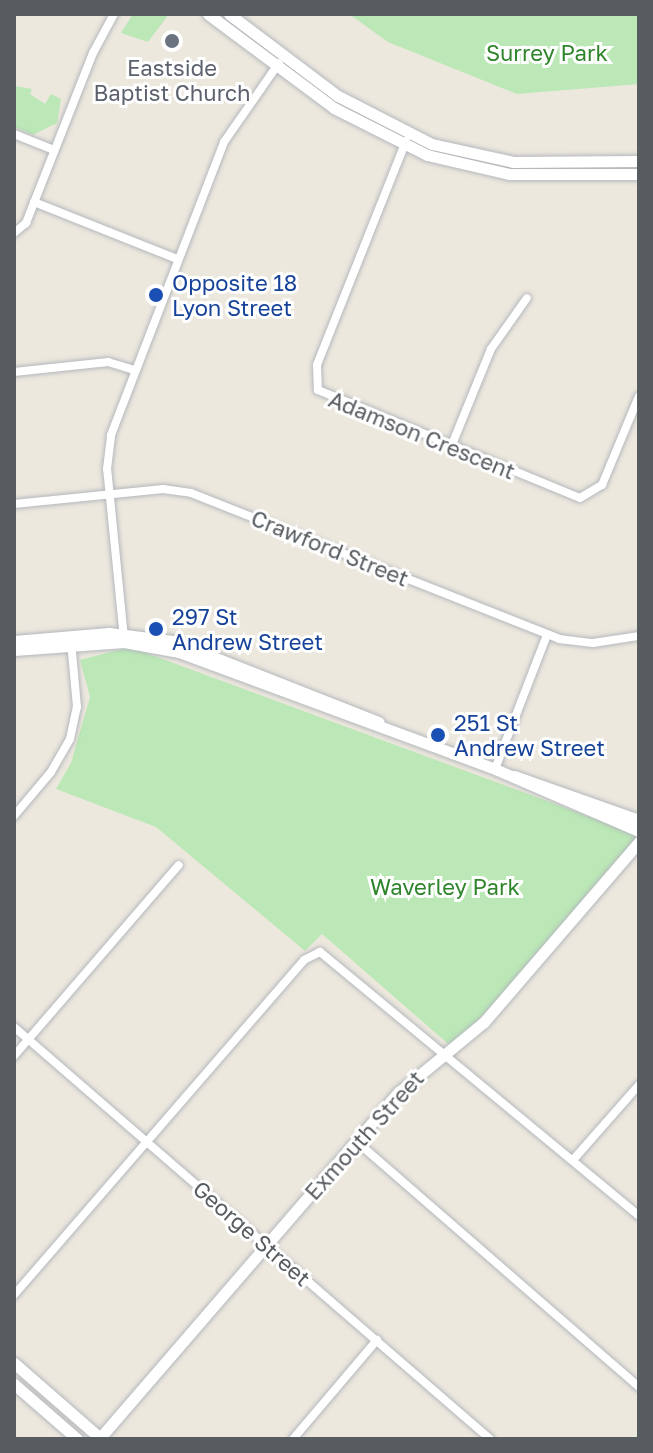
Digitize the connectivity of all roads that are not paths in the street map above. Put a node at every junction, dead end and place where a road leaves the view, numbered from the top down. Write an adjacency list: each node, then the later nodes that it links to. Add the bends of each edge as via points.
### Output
1 (114, 14): 7 (street)
2 (208, 14): 4 (street)
3 (229, 14): 4 (street)
4 (281, 61): 6 (street, via 342,113); 12 (street, via 228,133)
5 (14, 134): 7 (street)
6 (407, 140): 8 (street, via 513,162); 9 (street, via 457,165 509,174); 17 (street, Adamson Crescent, via 314,379 328,398)
7 (54, 150): 10 (street)
8 (639, 161)
9 (639, 174)
10 (34, 202): 11 (street, via 26,223); 12 (street)
11 (14, 233)
12 (177, 259): 14 (street)
13 (527, 298): 17 (street, via 491,349)
14 (134, 370): 15 (street, via 108,362); 18 (street, via 111,435)
15 (14, 372)
16 (639, 396): 17 (street, Adamson Crescent, via 602,485 588,497 570,495)
17 (451, 447)
18 (109, 494): 19 (street, Crawford Street); 20 (street, Crawford Street, via 163,489 191,493); 22 (street)
19 (14, 504)
20 (547, 635): 21 (street, Crawford Street, via 580,643); 26 (street)
21 (639, 636)
22 (124, 638): 23 (street); 26 (street, via 179,652)
23 (71, 639): 24 (street); 25 (street); 28 (street, via 77,707 70,739 51,772)
24 (14, 641)
25 (14, 650)
26 (495, 769): 27 (street)
27 (510, 775): 29 (street, via 530,777); 30 (street)
28 (14, 816)
29 (639, 820)
30 (639, 831)
31 (639, 842): 35 (street, Exmouth Street, via 498,1007)
32 (179, 865): 34 (street)
33 (14, 1027): 34 (street, George Street)
34 (28, 1039): 36 (street); 39 (street, George Street)
35 (444, 1051): 38 (street, Exmouth Street); 39 (street, via 320,952 304,960); 40 (street)
36 (14, 1056)
37 (639, 1085): 40 (street)
38 (356, 1141): 42 (street, Exmouth Street); 47 (street)
39 (147, 1142): 42 (street, George Street); 43 (street)
40 (573, 1160): 41 (street)
41 (639, 1216)
42 (266, 1245): 44 (street, George Street); 50 (street, Exmouth Street)
43 (14, 1295)
44 (377, 1340): 48 (street); 51 (street, George Street)
45 (14, 1363): 50 (street)
46 (14, 1384): 49 (street)
47 (639, 1387)
48 (298, 1437)
49 (77, 1439)
50 (100, 1439)
51 (490, 1439)

